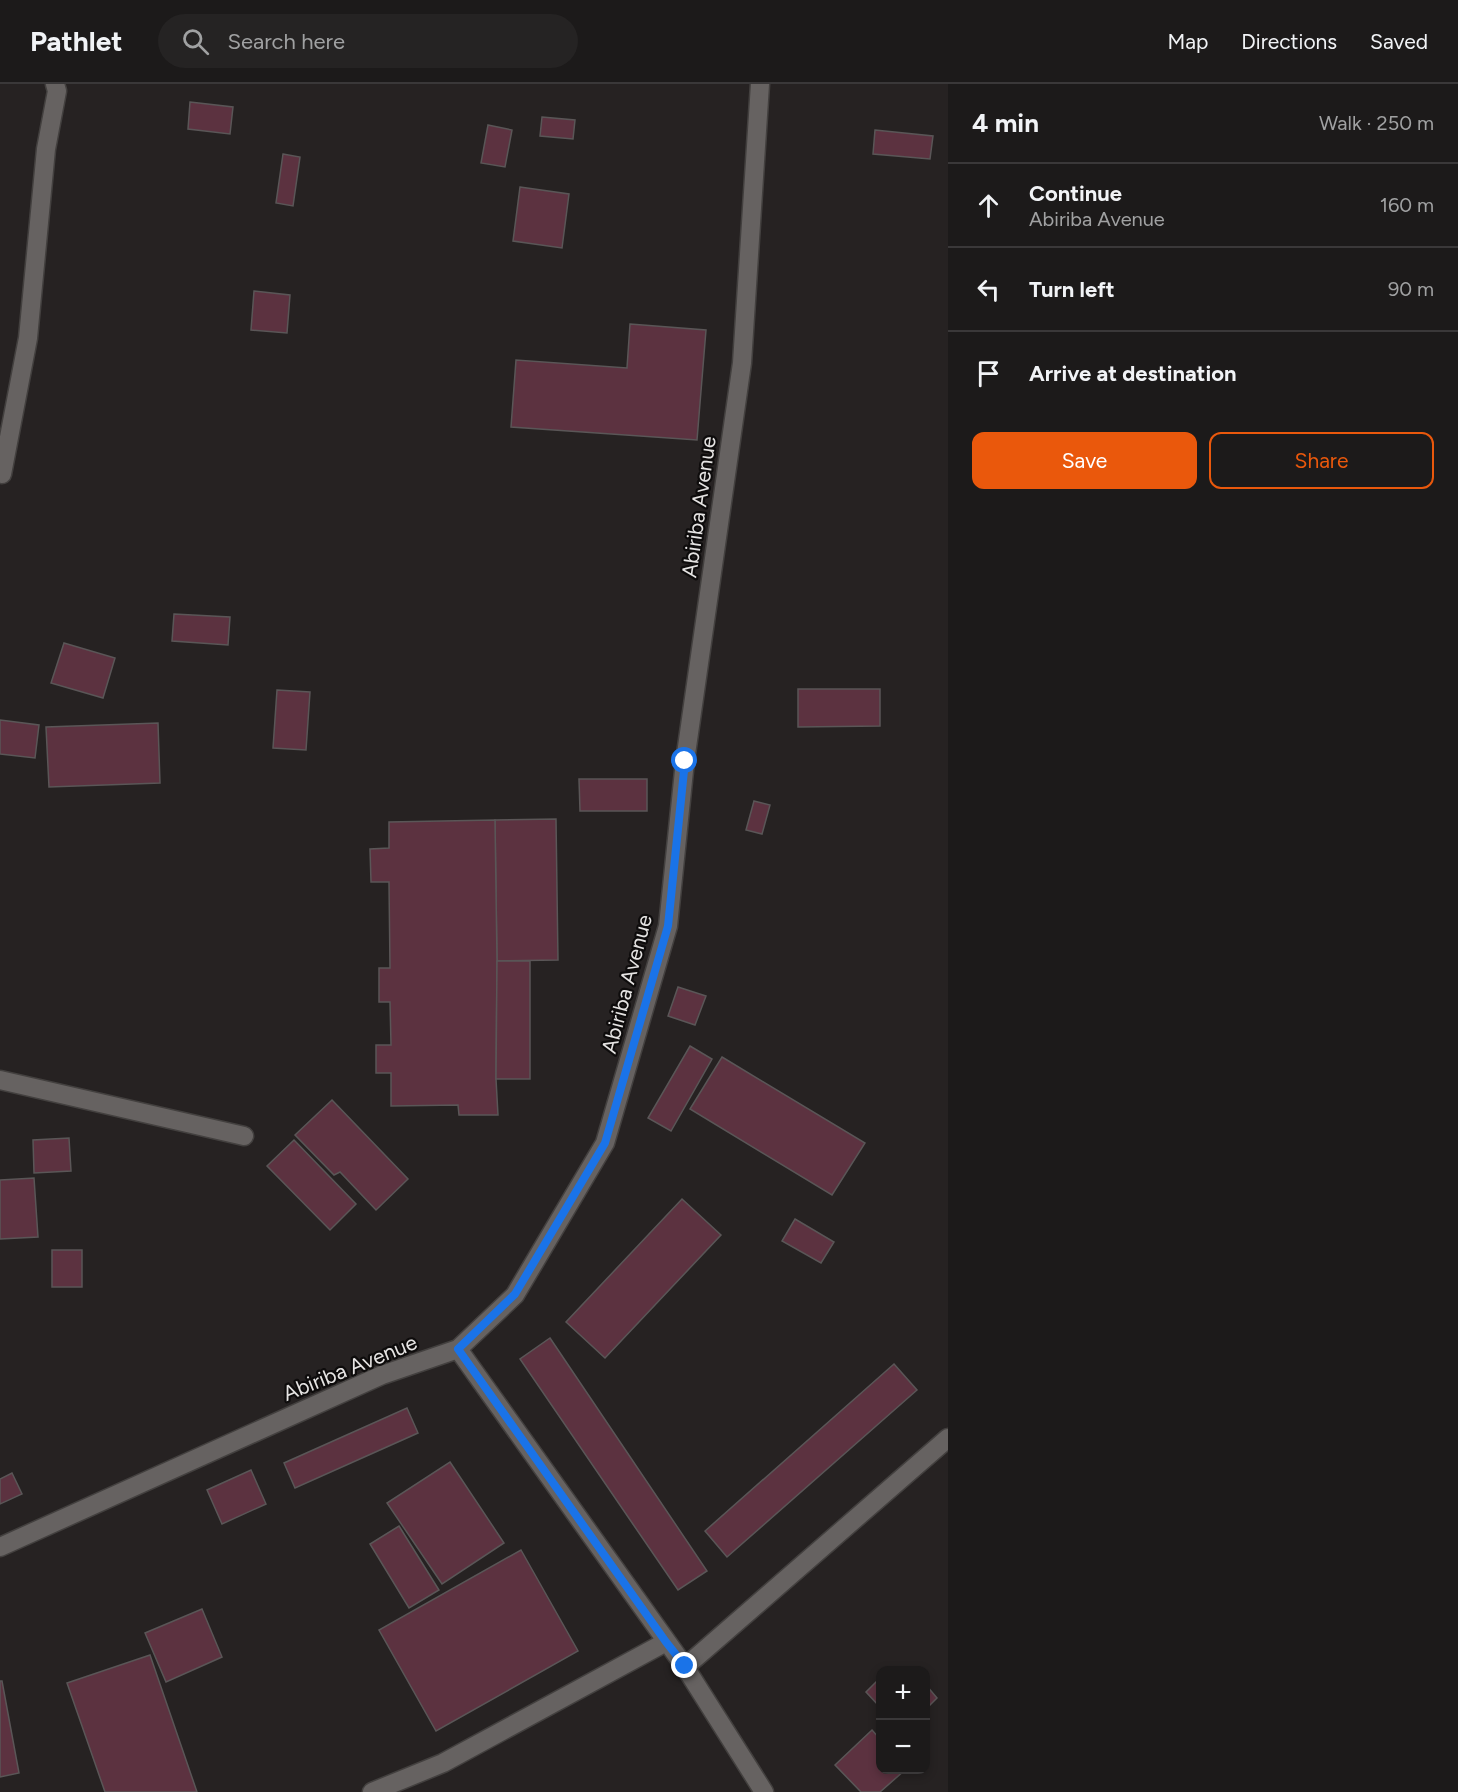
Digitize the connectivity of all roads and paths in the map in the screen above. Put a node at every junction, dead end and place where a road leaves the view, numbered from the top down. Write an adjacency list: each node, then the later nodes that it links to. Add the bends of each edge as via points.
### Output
1 (55, 84): 3 (street, via 28,338)
2 (760, 84): 6 (street, Abiriba Avenue, via 742,363 685,761 668,926 605,1143 515,1294)
3 (2, 474)
4 (0, 1080): 5 (street)
5 (244, 1136)
6 (458, 1349): 8 (street, Abiriba Avenue, via 382,1375); 9 (street)
7 (948, 1438): 10 (street)
8 (0, 1547)
9 (666, 1642): 10 (street); 11 (street, via 443,1763)
10 (685, 1666): 12 (street)
11 (372, 1792)
12 (764, 1792)

